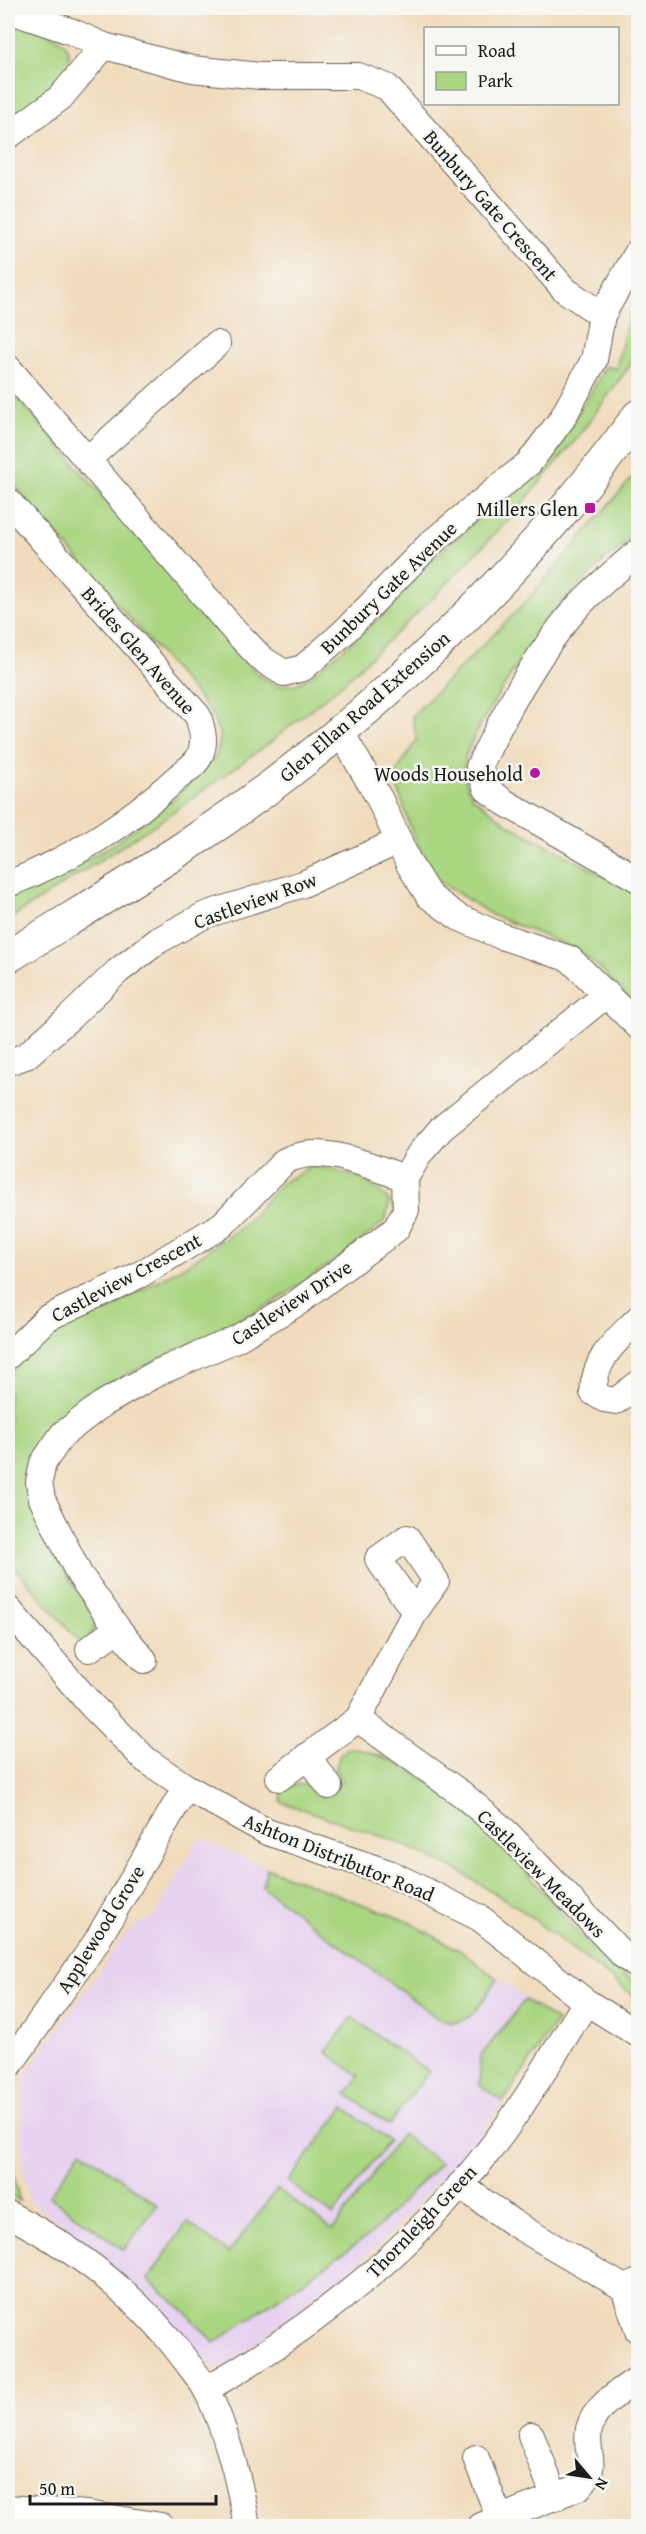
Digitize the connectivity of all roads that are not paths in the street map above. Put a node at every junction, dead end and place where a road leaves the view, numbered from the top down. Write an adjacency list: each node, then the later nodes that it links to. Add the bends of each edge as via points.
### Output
1 (8, 10): 2 (street, Bunbury Gate Crescent)
2 (104, 46): 3 (street, via 60,98); 5 (street, Bunbury Gate Crescent, via 192,69 260,75 358,76 387,87 565,290)
3 (8, 136)
4 (639, 252): 5 (street, Bunbury Gate Avenue)
5 (602, 315): 9 (street, Bunbury Gate Avenue, via 594,360 562,418 528,463 431,543 303,668 284,673 261,659)
6 (217, 344): 9 (street)
7 (8, 368): 9 (street, Bunbury Gate Avenue)
8 (639, 416): 12 (street, Glen Ellan Road Extension, via 534,546 454,629)
9 (88, 459)
10 (11, 512): 15 (street, Brides Glen Avenue, via 198,716 204,739 200,758 155,799 107,834 38,873)
11 (639, 552): 14 (street, via 568,617 541,654 479,767 487,789 504,802)
12 (340, 731): 13 (street); 16 (street, Glen Ellan Road Extension, via 192,842)
13 (399, 841): 17 (street, via 408,864 429,896 458,917 570,959); 19 (street, Castleview Row, via 303,884 205,915 168,935 118,970 26,1056)
14 (639, 879)
15 (8, 884)
16 (8, 957)
17 (607, 994): 18 (street); 20 (street, via 441,1129)
18 (639, 1026)
19 (8, 1062)
20 (405, 1178): 22 (street, Castleview Crescent, via 339,1157 296,1155 285,1161 222,1225 139,1275 47,1318); 26 (street, Castleview Drive, via 406,1210 396,1229 297,1303 236,1339 157,1373 101,1404 62,1435 44,1463 39,1482 42,1499 79,1574)
21 (639, 1319): 23 (street, via 604,1354 594,1377 593,1392 616,1401)
22 (8, 1356)
23 (639, 1384)
24 (8, 1609): 33 (street, Ashton Distributor Road, via 92,1706 139,1752)
25 (416, 1612): 29 (street)
26 (118, 1629): 27 (street); 28 (street, Castleview Drive)
27 (90, 1649)
28 (144, 1660)
29 (358, 1719): 30 (street); 34 (street, Castleview Meadows, via 454,1788 506,1832 624,1956)
30 (307, 1756): 31 (street); 32 (street)
31 (279, 1778)
32 (329, 1786)
33 (186, 1787): 35 (street, Ashton Distributor Road, via 267,1832 389,1873 480,1918); 37 (street, Applewood Grove, via 95,1944)
34 (639, 1966)
35 (586, 2002): 36 (street, Ashton Distributor Road); 38 (street, Thornleigh Green, via 507,2126)
36 (639, 2034)
37 (8, 2067)
38 (460, 2185): 40 (street, via 513,2223); 43 (street, Thornleigh Green, via 354,2289 257,2360)
39 (8, 2214): 43 (street, via 79,2255 120,2287 165,2332)
40 (631, 2285): 41 (street)
41 (639, 2330)
42 (639, 2379): 46 (street, via 617,2393 596,2414 588,2444 590,2476 579,2487)
43 (206, 2389): 50 (street, via 232,2453)
44 (531, 2435): 46 (street)
45 (476, 2458): 48 (street)
46 (555, 2498): 48 (street)
47 (8, 2508): 49 (street, via 87,2514)
48 (490, 2523)
49 (161, 2526)
50 (247, 2526)

